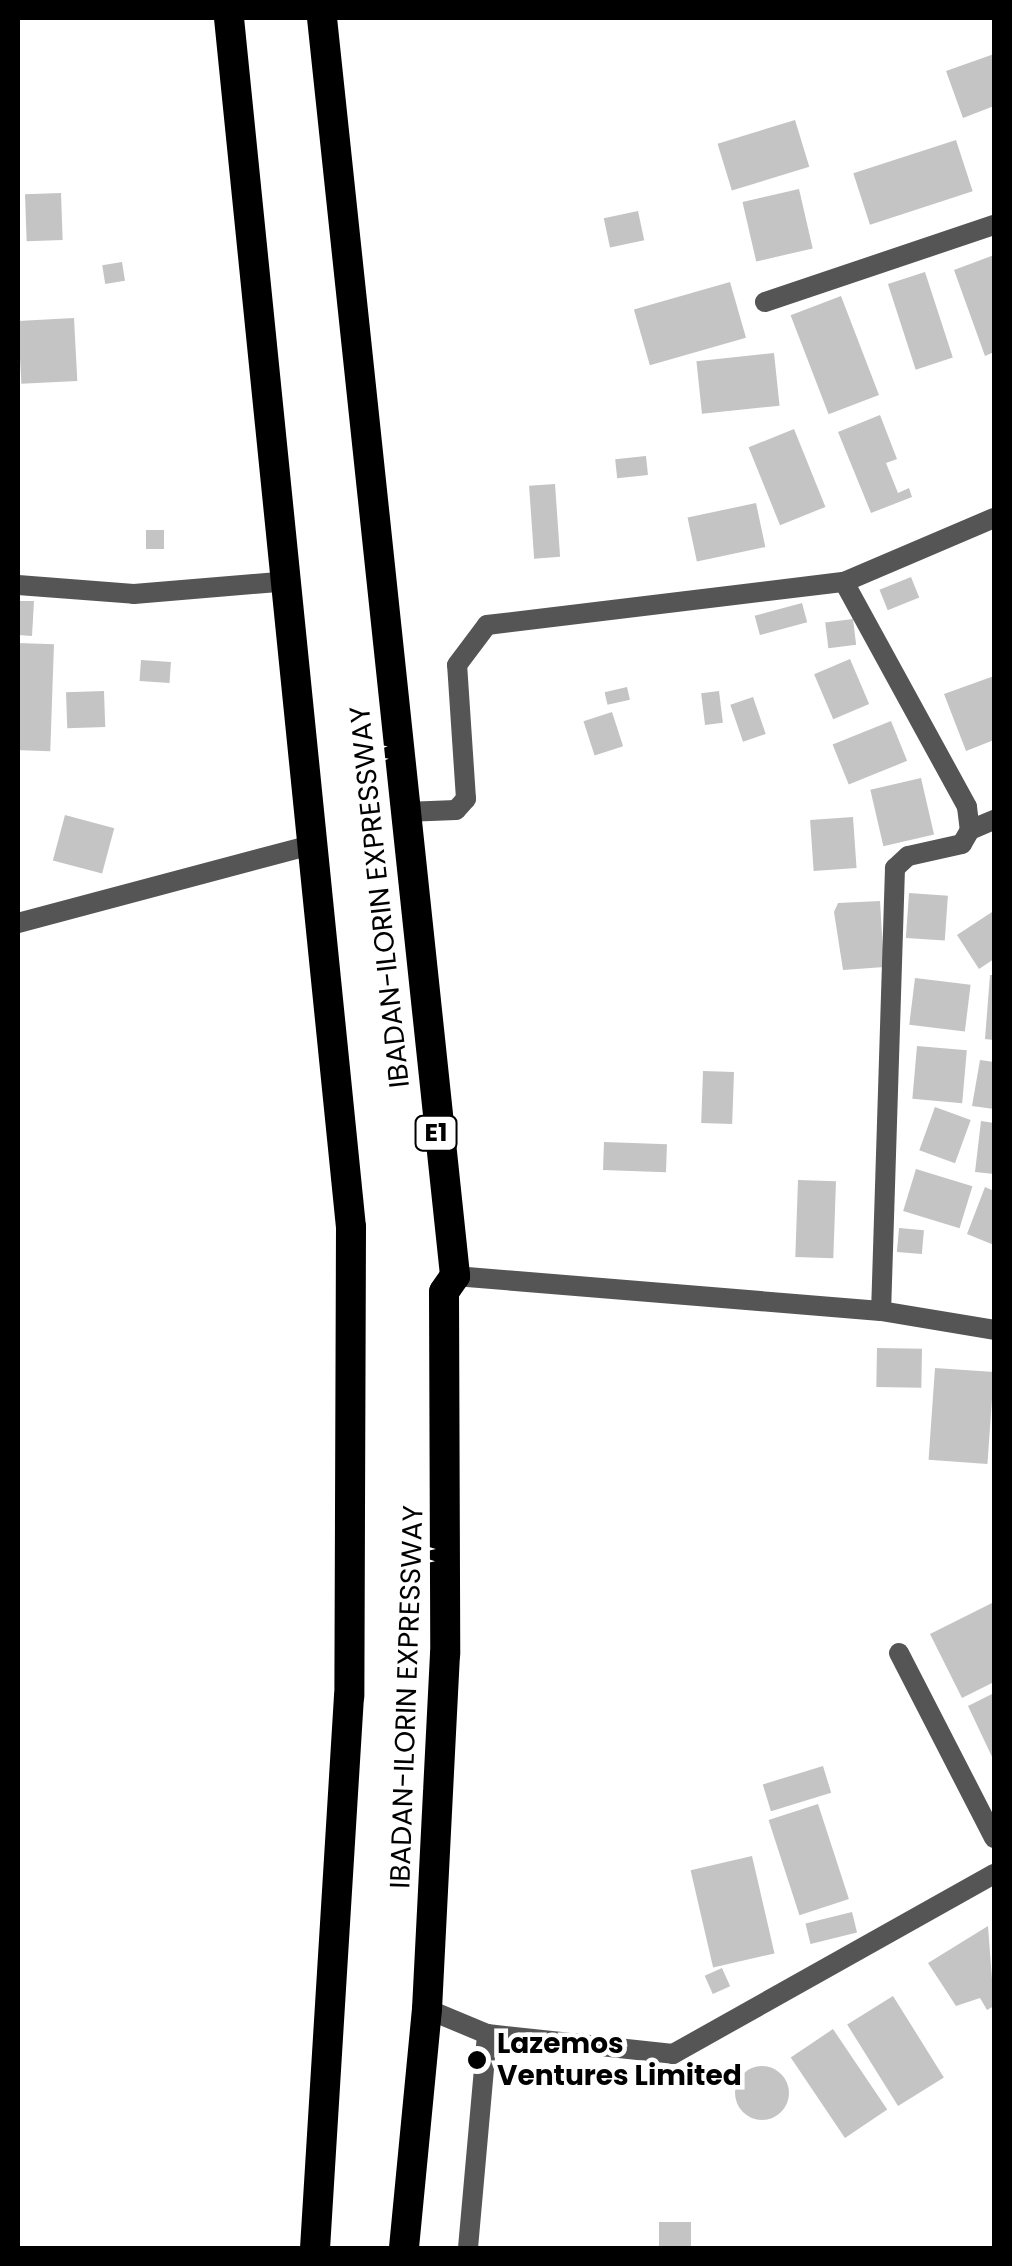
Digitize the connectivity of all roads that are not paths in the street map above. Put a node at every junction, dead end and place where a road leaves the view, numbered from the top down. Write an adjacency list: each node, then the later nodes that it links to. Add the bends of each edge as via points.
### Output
1 (229, 18): 6 (highway, IBADAN-ILORIN EXPRESSWAY)
2 (322, 18): 9 (highway, IBADAN-ILORIN EXPRESSWAY / E1)
3 (994, 225): 4 (street)
4 (766, 302)
5 (994, 518): 7 (street)
6 (289, 581): 8 (street, via 134,594); 12 (highway, IBADAN-ILORIN EXPRESSWAY)
7 (844, 582): 9 (street, via 487,626 457,665 466,799 456,810); 11 (street, via 968,808)
8 (18, 585)
9 (405, 812): 14 (highway, IBADAN-ILORIN EXPRESSWAY / E1)
10 (994, 820): 11 (street)
11 (970, 830): 15 (street, via 962,844 908,856 895,868)
12 (314, 844): 13 (street); 22 (highway, IBADAN-ILORIN EXPRESSWAY, via 353,1340 340,1952)
13 (18, 923)
14 (455, 1276): 15 (street); 20 (highway, IBADAN-ILORIN EXPRESSWAY / E1, via 444,1292 445,1654)
15 (881, 1311): 16 (street)
16 (994, 1330)
17 (899, 1653): 18 (street)
18 (994, 1838)
19 (994, 1874): 21 (street, via 672,2054)
20 (427, 2009): 21 (street); 23 (highway, IBADAN-ILORIN EXPRESSWAY / E1)
21 (487, 2034): 24 (street)
22 (315, 2248)
23 (404, 2248)
24 (468, 2248)

